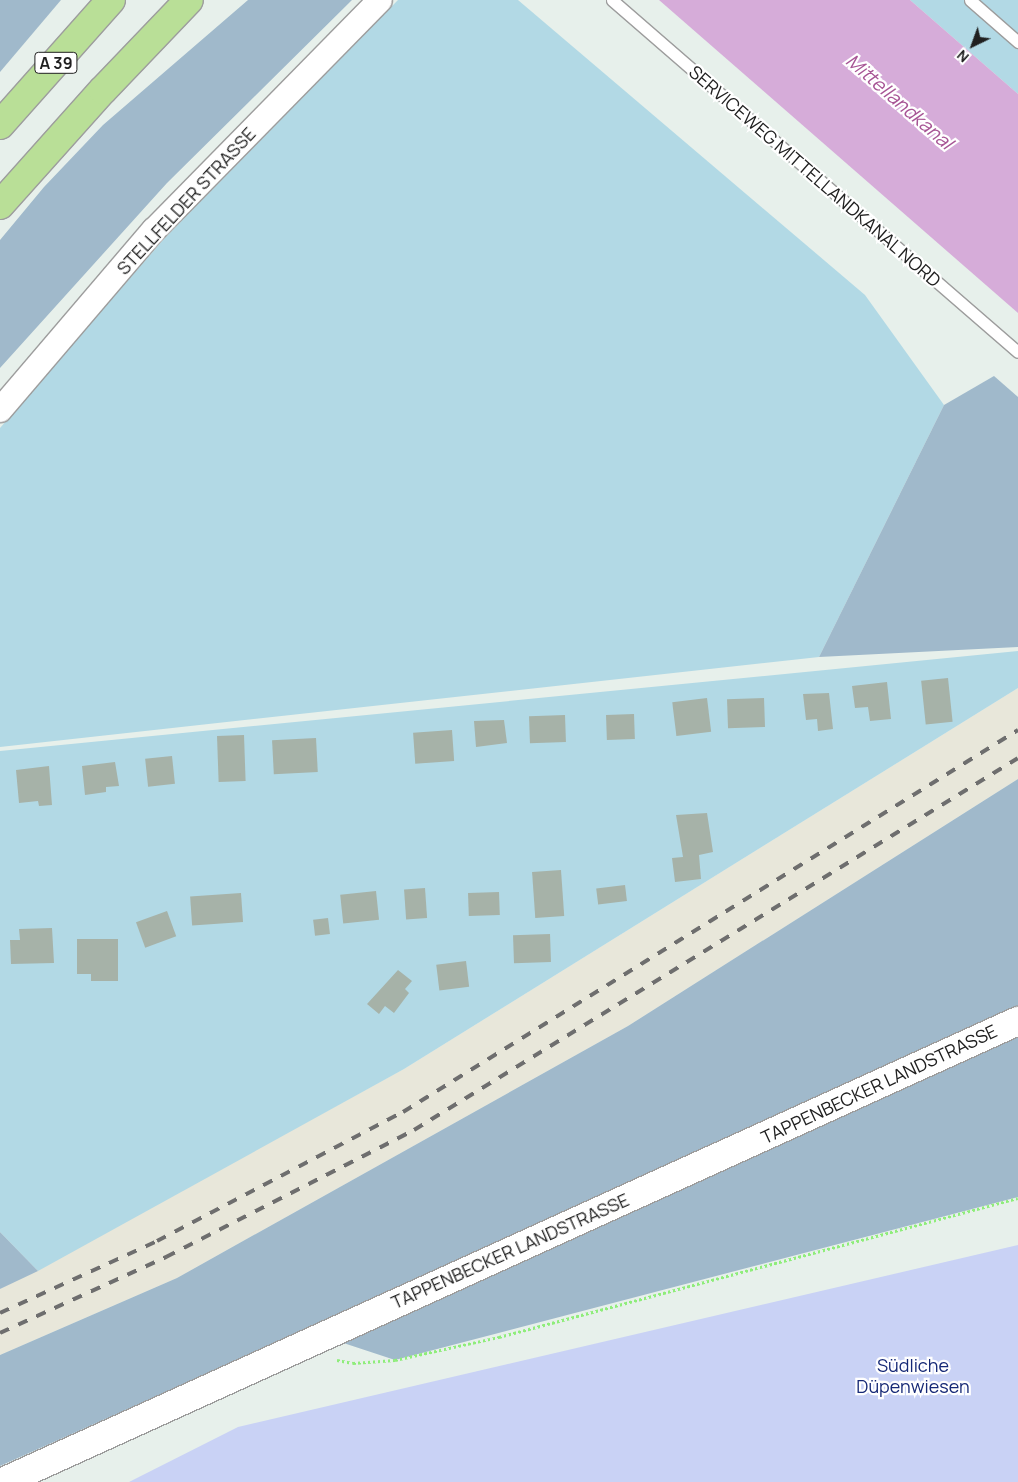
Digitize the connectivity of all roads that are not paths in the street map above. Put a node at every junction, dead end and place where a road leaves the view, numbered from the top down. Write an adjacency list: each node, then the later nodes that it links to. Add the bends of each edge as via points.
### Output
1 (111, 0): 7 (highway, A 39)
2 (189, 0): 8 (highway)
3 (380, 0): 10 (street, STELLFELDER STRASSE, via 154,230)
4 (612, 0): 9 (lane, SERVICEWEG MITTELLANDKANAL NORD)
5 (970, 0): 6 (lane)
6 (1018, 42)
7 (0, 125)
8 (0, 205)
9 (1018, 352)
10 (0, 410)
11 (1018, 1020): 12 (street, TAPPENBECKER LANDSTRASSE)
12 (3, 1482)

